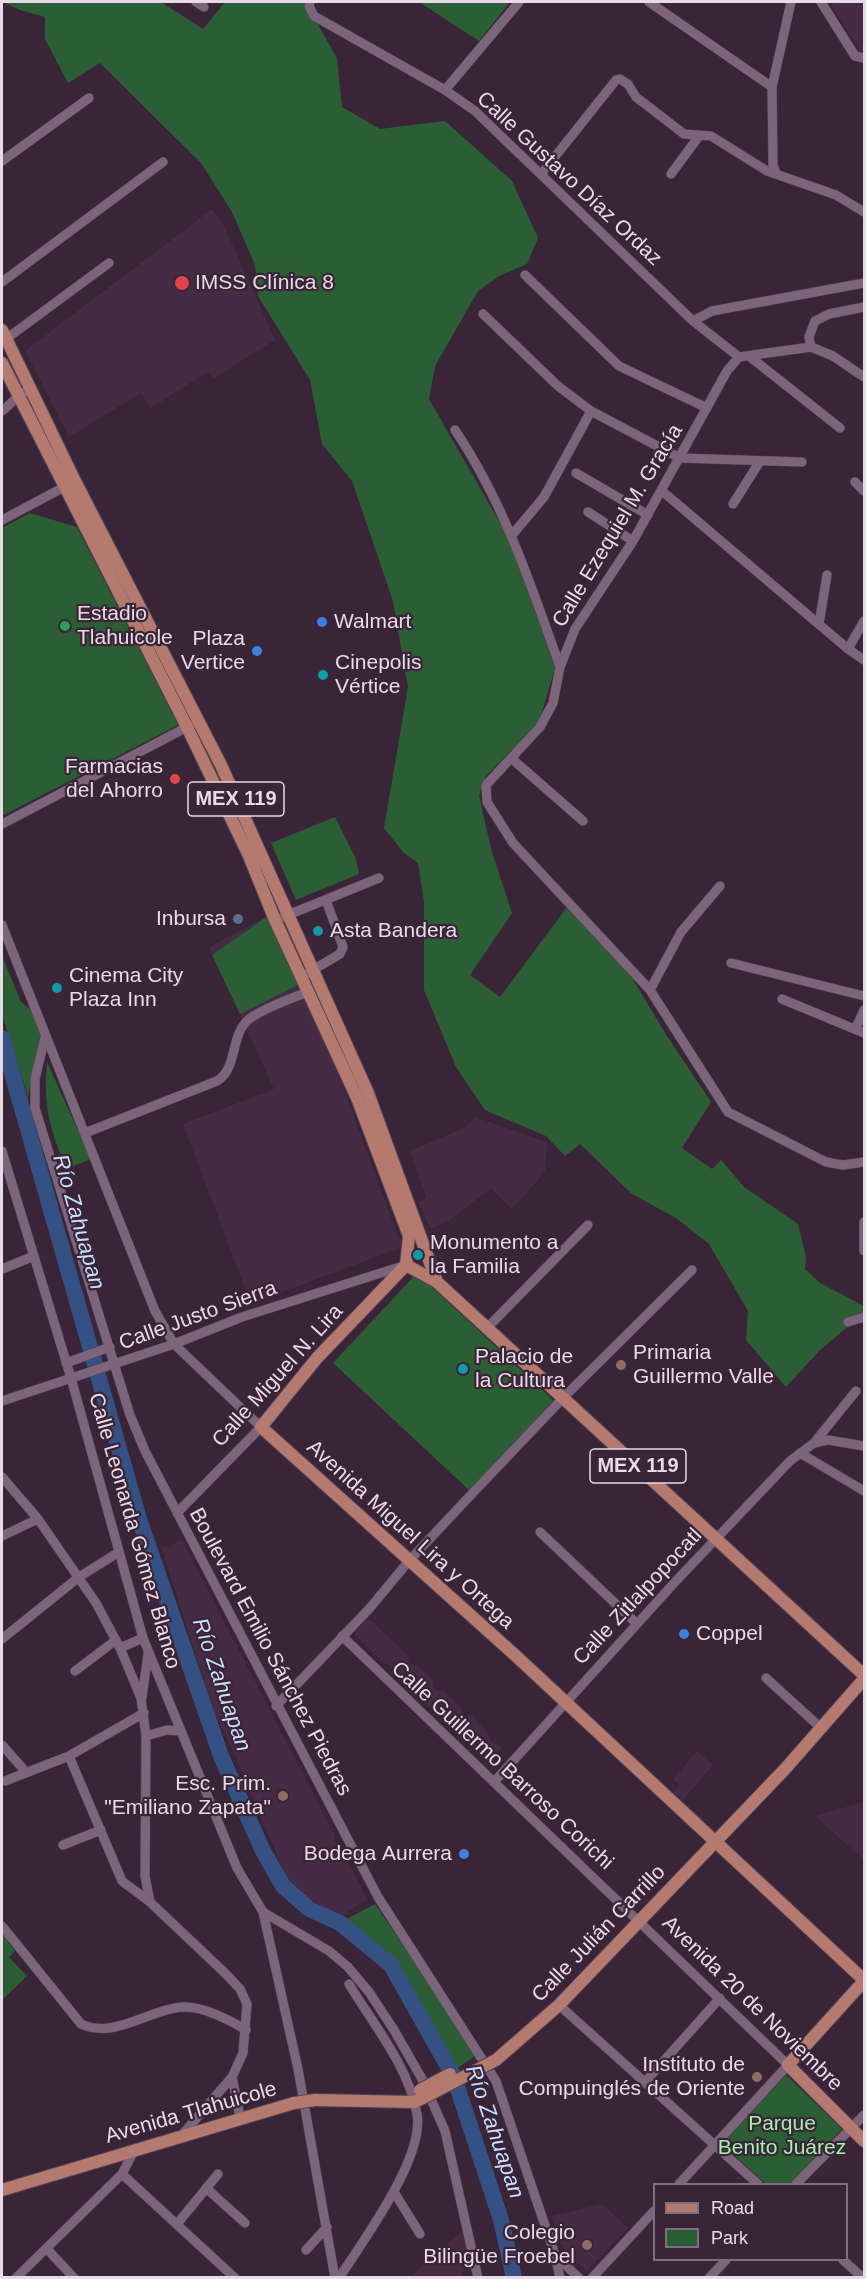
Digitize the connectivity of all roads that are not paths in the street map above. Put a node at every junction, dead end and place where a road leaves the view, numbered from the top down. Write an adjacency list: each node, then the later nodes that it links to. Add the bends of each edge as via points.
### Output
1 (310, 2): 8 (street, Calle Gustavo Díaz Ordaz, via 314,16)
2 (519, 2): 8 (street)
3 (649, 2): 7 (street)
4 (791, 2): 7 (street)
5 (821, 2): 6 (street, via 855,56)
6 (864, 58)
7 (772, 87): 14 (street)
8 (445, 90): 13 (street, Calle Gustavo Díaz Ordaz, via 495,128)
9 (88, 98): 11 (street)
10 (699, 136): 13 (street, via 678,130 636,97 620,78); 14 (street, via 711,136); 15 (street)
11 (2, 161)
12 (163, 162): 19 (street)
13 (542, 173): 23 (street, Calle Gustavo Díaz Ordaz)
14 (776, 173): 16 (street, via 836,195)
15 (671, 174)
16 (864, 212)
17 (109, 263): 24 (street)
18 (525, 275): 31 (street, via 619,366)
19 (2, 282)
20 (864, 283): 23 (street, via 712,310)
21 (864, 307): 25 (street, via 815,321)
22 (483, 314): 33 (street, via 558,386)
23 (693, 321): 26 (street, Calle Gustavo Díaz Ordaz)
24 (4, 335): 29 (main road, MEX 119)
25 (810, 347): 26 (street); 28 (street, via 833,356)
26 (744, 356): 31 (street, Calle Ezequiel M. Gracía, via 727,370); 34 (street, Calle Gustavo Díaz Ordaz)
27 (2, 363): 30 (main road, MEX 119)
28 (864, 377)
29 (33, 392): 30 (street, via 30,400); 41 (main road, MEX 119)
30 (18, 401): 32 (street); 41 (main road, MEX 119)
31 (707, 408): 36 (street, Calle Ezequiel M. Gracía)
32 (2, 411)
33 (591, 411): 36 (street); 48 (street, via 544,497)
34 (840, 428)
35 (456, 430): 48 (street)
36 (680, 458): 37 (street); 42 (street, Calle Ezequiel M. Gracía)
37 (760, 461): 38 (street); 44 (street)
38 (802, 462)
39 (576, 473): 46 (street)
40 (855, 482): 43 (street)
41 (70, 484): 47 (street); 56 (main road, MEX 119)
42 (662, 491): 46 (street, Calle Ezequiel M. Gracía); 52 (street)
43 (864, 491)
44 (733, 504)
45 (588, 512): 49 (street)
46 (648, 515): 49 (street, Calle Ezequiel M. Gracía)
47 (2, 520)
48 (512, 535): 55 (street)
49 (633, 541): 55 (street, Calle Ezequiel M. Gracía, via 575,629)
50 (827, 575): 52 (street)
51 (864, 621): 53 (street)
52 (819, 624): 53 (street)
53 (848, 649): 54 (street)
54 (864, 660)
55 (560, 667): 57 (street, Calle Ezequiel M. Gracía, via 553,703)
56 (193, 724): 59 (street); 63 (main road, MEX 119, via 221,765)
57 (511, 758): 58 (street); 67 (street, Calle Ezequiel M. Gracía, via 486,785 487,802 513,843)
58 (584, 821)
59 (2, 824)
60 (379, 878): 62 (street)
61 (720, 886): 67 (street, via 681,932)
62 (326, 900): 63 (street); 66 (street, via 343,947 340,954)
63 (281, 918): 66 (main road, MEX 119)
64 (2, 925): 73 (street, Avenida Miguel Lira y Ortega)
65 (731, 963): 69 (street)
66 (306, 974): 68 (main road, MEX 119); 74 (main road, MEX 119)
67 (650, 990): 77 (street, Calle Ezequiel M. Gracía, via 728,1112 825,1162)
68 (308, 992): 74 (main road, MEX 119); 75 (street, via 248,1020 237,1038 224,1077)
69 (864, 996)
70 (782, 999): 72 (street)
71 (864, 1010): 72 (street)
72 (860, 1030)
73 (45, 1037): 75 (street, Avenida Miguel Lira y Ortega); 90 (street, Boulevard Emilio Sánchez Piedras, via 35,1078 35,1108)
74 (362, 1096): 82 (main road, MEX 119, via 409,1236); 85 (main road, MEX 119)
75 (85, 1133): 89 (street, Avenida Miguel Lira y Ortega, via 140,1278)
76 (2, 1151): 81 (street, Calle Leonarda Gómez Blanco)
77 (864, 1166)
78 (864, 1222): 80 (street)
79 (588, 1225): 88 (street)
80 (864, 1251)
81 (34, 1256): 83 (street); 91 (street, Calle Leonarda Gómez Blanco)
82 (406, 1265): 85 (main road, MEX 119); 89 (street, Calle Justo Sierra, via 242,1317); 97 (main road, Calle Miguel N. Lira, via 317,1358)
83 (2, 1269)
84 (692, 1270): 95 (street)
85 (437, 1282): 88 (main road, MEX 119)
86 (864, 1317): 87 (street)
87 (848, 1322)
88 (486, 1329): 95 (main road, MEX 119)
89 (174, 1344): 92 (street, Calle Justo Sierra); 97 (street, Avenida Miguel Lira y Ortega)
90 (110, 1347): 91 (street); 92 (street, Boulevard Emilio Sánchez Piedras)
91 (70, 1362): 93 (street, Calle Leonarda Gómez Blanco)
92 (112, 1365): 93 (street, Calle Justo Sierra); 103 (street, Boulevard Emilio Sánchez Piedras, via 130,1415)
93 (75, 1377): 96 (street, Calle Justo Sierra); 108 (street, Calle Leonarda Gómez Blanco)
94 (856, 1391): 98 (street, Calle Zitlalpopocatl)
95 (563, 1398): 107 (main road, MEX 119); 109 (street)
96 (2, 1401)
97 (261, 1427): 103 (street, Calle Miguel N. Lira); 109 (main road, Avenida Miguel Lira y Ortega)
98 (814, 1443): 99 (street, via 828,1440); 100 (street, Calle Zitlalpopocatl)
99 (864, 1446)
100 (800, 1453): 102 (street); 107 (street, Calle Zitlalpopocatl)
101 (2, 1477): 104 (street)
102 (864, 1491)
103 (177, 1513): 122 (street, Boulevard Emilio Sánchez Piedras)
104 (38, 1519): 106 (street); 110 (street)
105 (540, 1532): 111 (street)
106 (2, 1536)
107 (716, 1540): 111 (street, Calle Zitlalpopocatl); 118 (main road, MEX 119)
108 (119, 1552): 110 (street); 113 (street, Calle Leonarda Gómez Blanco)
109 (408, 1562): 112 (street); 121 (main road, Avenida Miguel Lira y Ortega)
110 (79, 1577): 114 (street); 115 (street)
111 (637, 1624): 121 (street, Calle Zitlalpopocatl)
112 (342, 1636): 122 (street); 131 (street, Calle Guillermo Barroso Corichi)
113 (143, 1638): 115 (street); 116 (street, Calle Leonarda Gómez Blanco)
114 (2, 1639)
115 (118, 1644): 117 (street); 120 (street)
116 (148, 1652): 120 (street); 125 (street, Calle Leonarda Gómez Blanco)
117 (75, 1671)
118 (864, 1677): 124 (main road, Calle Julián Carrillo)
119 (766, 1678): 124 (street)
120 (141, 1698): 123 (street)
121 (564, 1702): 131 (street, Calle Zitlalpopocatl); 133 (main road, Avenida Miguel Lira y Ortega)
122 (276, 1706): 171 (street, Boulevard Emilio Sánchez Piedras, via 378,1897 496,2081)
123 (144, 1713): 126 (street); 128 (street)
124 (821, 1728): 133 (main road, Calle Julián Carrillo)
125 (180, 1731): 126 (street); 136 (street, Calle Leonarda Gómez Blanco, via 237,1868)
126 (146, 1736): 135 (street, via 145,1876)
127 (2, 1745): 129 (street)
128 (69, 1756): 129 (street); 132 (street)
129 (26, 1772): 130 (street)
130 (5, 1781)
131 (494, 1782): 137 (street, Calle Guillermo Barroso Corichi)
132 (101, 1830): 134 (street); 135 (street, via 122,1881)
133 (716, 1840): 137 (main road, Calle Julián Carrillo); 139 (main road, Avenida Miguel Lira y Ortega)
134 (63, 1845)
135 (150, 1902): 143 (street, via 240,1989 247,2004)
136 (263, 1912): 148 (street); 178 (street, Calle Leonarda Gómez Blanco, via 348,1967 394,2030 445,2131)
137 (639, 1920): 141 (street, Avenida 20 de Noviembre); 142 (main road, Calle Julián Carrillo)
138 (2, 1926): 143 (street, via 81,2024 88,2027 108,2029 173,2008 188,2007)
139 (864, 1980): 144 (main road)
140 (349, 1984): 147 (street)
141 (720, 1998): 144 (street, Avenida 20 de Noviembre); 146 (street)
142 (559, 2006): 146 (street); 147 (main road, Calle Julián Carrillo, bridge, via 494,2056)
143 (246, 2030): 145 (street, via 243,2053)
144 (788, 2065): 151 (main road, Avenida 20 de Noviembre); 154 (street)
145 (232, 2078): 150 (street); 152 (street)
146 (645, 2082): 154 (street)
147 (417, 2096): 148 (main road, Avenida Tlahuicole, via 396,2101); 163 (street, via 417,2132)
148 (304, 2102): 150 (main road, Avenida Tlahuicole); 167 (street)
149 (864, 2115): 151 (street)
150 (240, 2117): 152 (main road, Avenida Tlahuicole)
151 (852, 2129): 153 (main road, Avenida 20 de Noviembre); 160 (street)
152 (182, 2135): 155 (main road, Avenida Tlahuicole)
153 (864, 2141)
154 (716, 2145): 158 (street); 159 (street)
155 (135, 2149): 156 (street); 162 (main road, Avenida Tlahuicole)
156 (122, 2174): 165 (street); 169 (street)
157 (218, 2174): 161 (street)
158 (680, 2183)
159 (757, 2183)
160 (797, 2183)
161 (206, 2188): 165 (street); 166 (street)
162 (2, 2190)
163 (394, 2192): 168 (street); 177 (street)
164 (653, 2212): 181 (street)
165 (177, 2223): 176 (street)
166 (245, 2223)
167 (327, 2227): 170 (street); 177 (street)
168 (420, 2234)
169 (47, 2249): 174 (street); 175 (street)
170 (306, 2250)
171 (555, 2255): 179 (street, Boulevard Emilio Sánchez Piedras); 180 (street)
172 (724, 2261): 182 (street)
173 (845, 2261): 183 (street)
174 (16, 2277)
175 (74, 2277)
176 (235, 2277)
177 (337, 2277)
178 (478, 2277)
179 (560, 2277)
180 (579, 2277)
181 (592, 2277)
182 (709, 2277)
183 (863, 2277)

